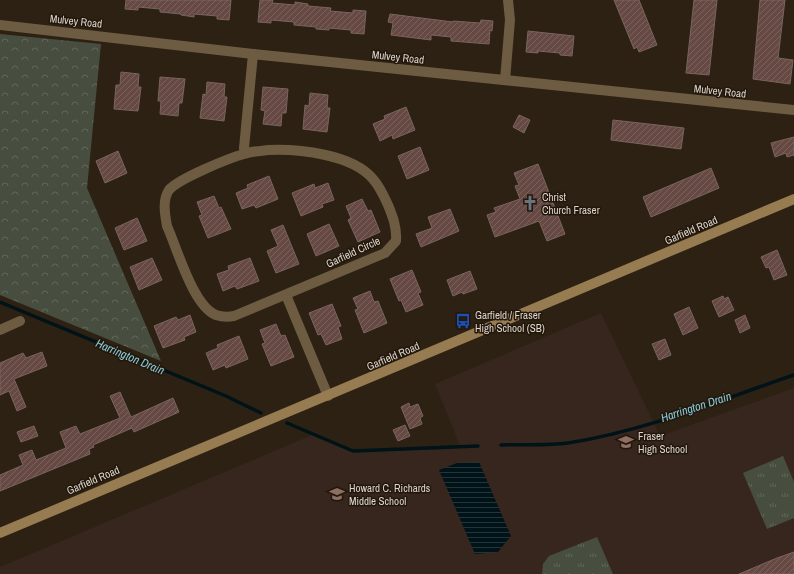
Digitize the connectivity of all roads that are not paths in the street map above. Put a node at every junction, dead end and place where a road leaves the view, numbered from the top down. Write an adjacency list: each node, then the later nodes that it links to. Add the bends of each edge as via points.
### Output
1 (508, 0): 4 (street, via 510,20)
2 (0, 25): 3 (street, Mulvey Road)
3 (253, 54): 4 (street, Mulvey Road); 6 (street)
4 (505, 80): 5 (street, Mulvey Road)
5 (794, 110)
6 (245, 153): 8 (street, Garfield Circle, via 174,185 165,202 167,226 200,301 215,314 224,317 234,316); 8 (street, Garfield Circle, via 287,149 343,159 372,178 383,193 395,223 396,241 385,253)
7 (794, 199): 11 (main road, Garfield Road)
8 (286, 295): 11 (street)
9 (20, 321): 10 (street)
10 (0, 330)
11 (328, 396): 12 (main road, Garfield Road)
12 (0, 533)

